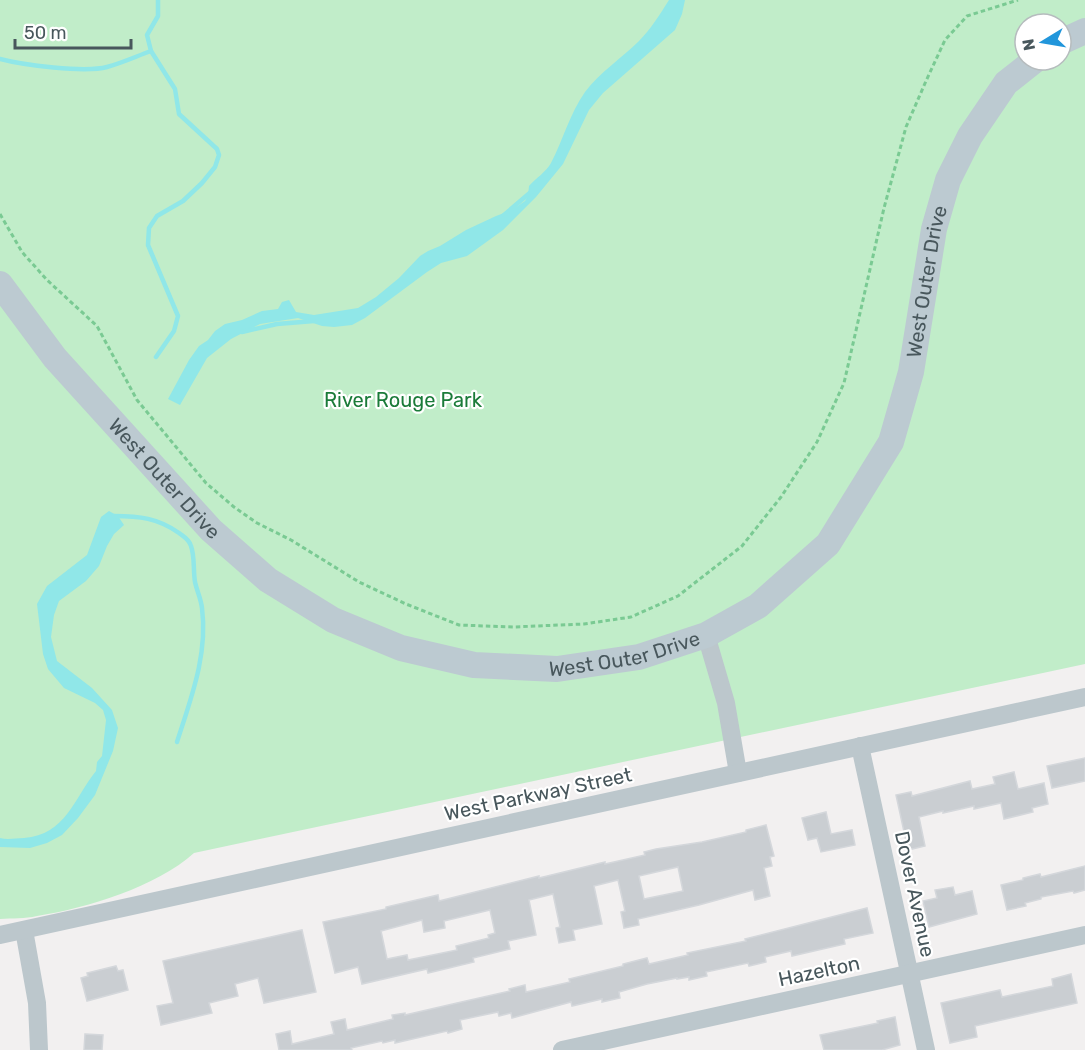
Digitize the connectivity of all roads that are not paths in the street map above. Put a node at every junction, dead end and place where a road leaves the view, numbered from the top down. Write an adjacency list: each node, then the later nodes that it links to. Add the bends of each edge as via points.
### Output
1 (1020, 72): 3 (main road, West Outer Drive, via 1006,83 970,136 948,180 934,229 911,372 891,442 828,544 758,606)
2 (0, 284): 3 (main road, West Outer Drive, via 55,358 211,530 268,580 333,620 401,648 474,664 557,669 639,657)
3 (706, 635): 6 (street, via 726,703)
4 (1085, 697): 5 (street, West Parkway Street)
5 (860, 746): 6 (street, West Parkway Street); 10 (street, Dover Avenue)
6 (738, 773): 7 (street, West Parkway Street)
7 (24, 930): 9 (street, West Parkway Street); 11 (street, via 37,1003)
8 (1085, 935): 10 (street, Hazelton)
9 (0, 936)
10 (908, 974): 12 (street, Hazelton); 13 (street, Dover Avenue)
11 (39, 1050)
12 (562, 1050)
13 (926, 1050)

